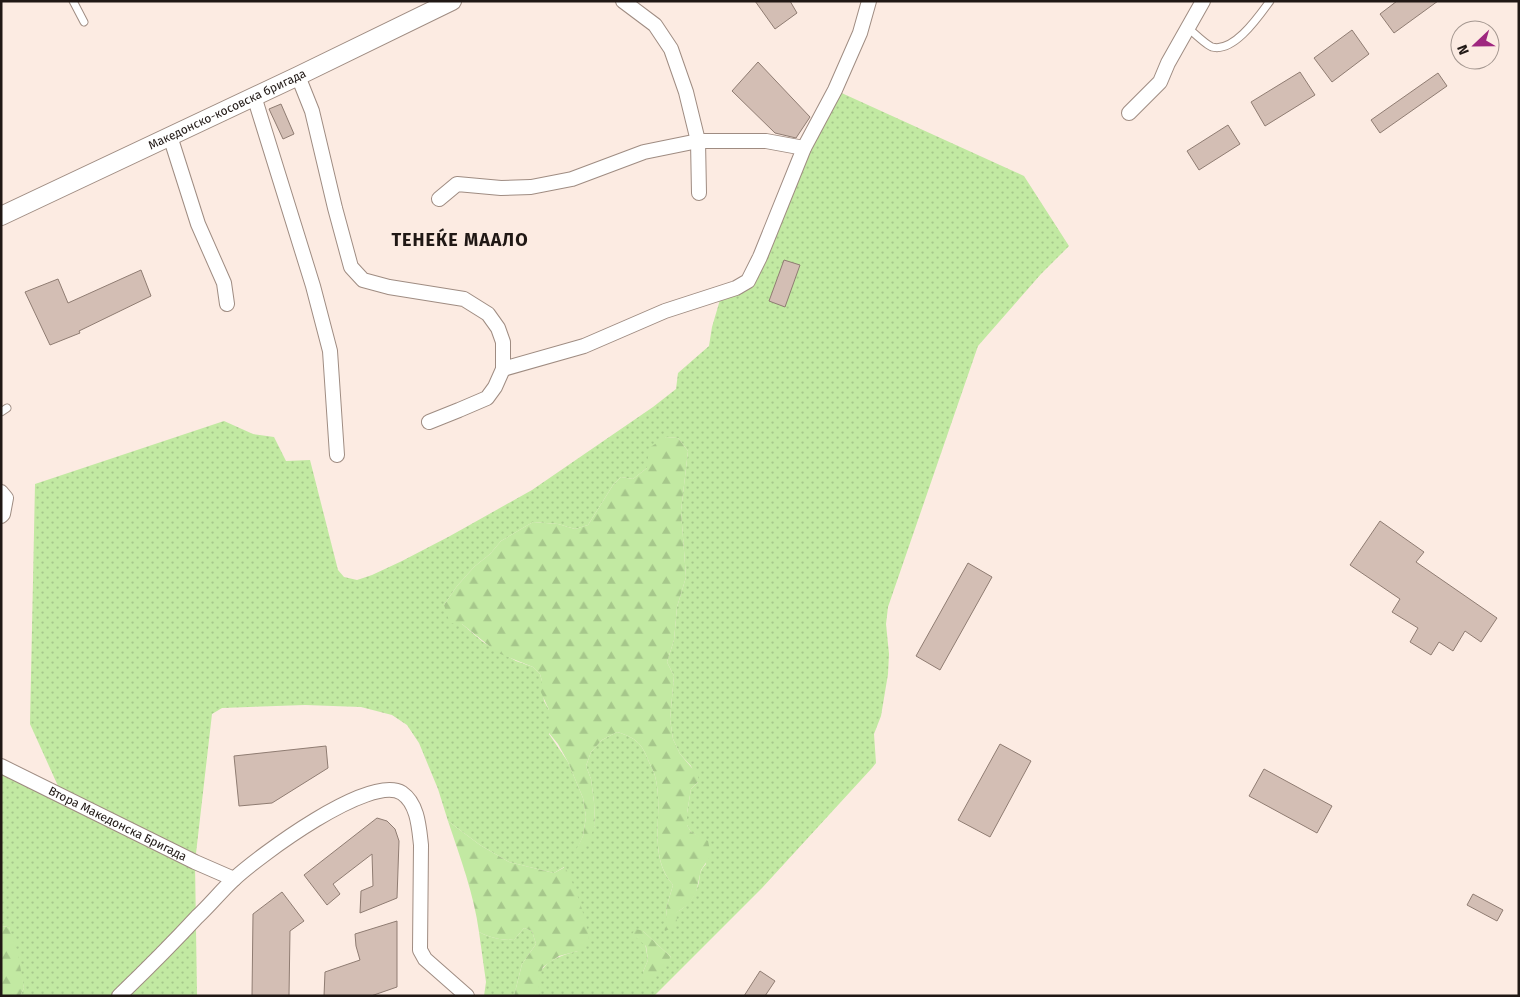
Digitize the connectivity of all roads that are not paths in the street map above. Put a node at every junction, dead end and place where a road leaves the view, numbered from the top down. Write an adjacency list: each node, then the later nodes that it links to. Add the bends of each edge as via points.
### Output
1 (72, 1): 7 (lane)
2 (452, 1): 9 (street, Македонско-косовска бригада)
3 (623, 1): 13 (street, via 655,25 671,49)
4 (869, 1): 14 (street, via 860,33 835,90)
5 (1203, 1): 8 (street)
6 (1270, 1): 8 (lane, via 1239,38 1225,47 1211,47)
7 (84, 22)
8 (1188, 28): 11 (street, via 1160,82)
9 (298, 76): 10 (street, Македонско-косовска бригада); 19 (street, via 312,111 351,267 363,280 464,299 488,314 503,342)
10 (254, 96): 12 (street, Македонско-косовска бригада); 21 (street, via 330,351)
11 (1129, 113)
12 (170, 136): 17 (street, Македонско-косовска бригада); 18 (street, via 198,224 224,283)
13 (698, 141): 14 (street, via 766,140); 15 (street); 16 (street, via 644,152 572,179 531,187 457,184)
14 (804, 148): 19 (street, via 760,258 742,286 665,311 584,346)
15 (699, 193)
16 (439, 199)
17 (1, 216)
18 (227, 304)
19 (503, 369): 20 (street, via 487,398)
20 (429, 422)
21 (336, 455)
22 (1, 492): 23 (street, via 6,498)
23 (1, 516)
24 (1, 766): 25 (street, Втора Македонска Бригада)
25 (234, 879): 26 (street); 27 (street, via 296,832 348,802 381,790 400,792 413,806 419,829 420,950 425,959)
26 (120, 996)
27 (467, 996)

